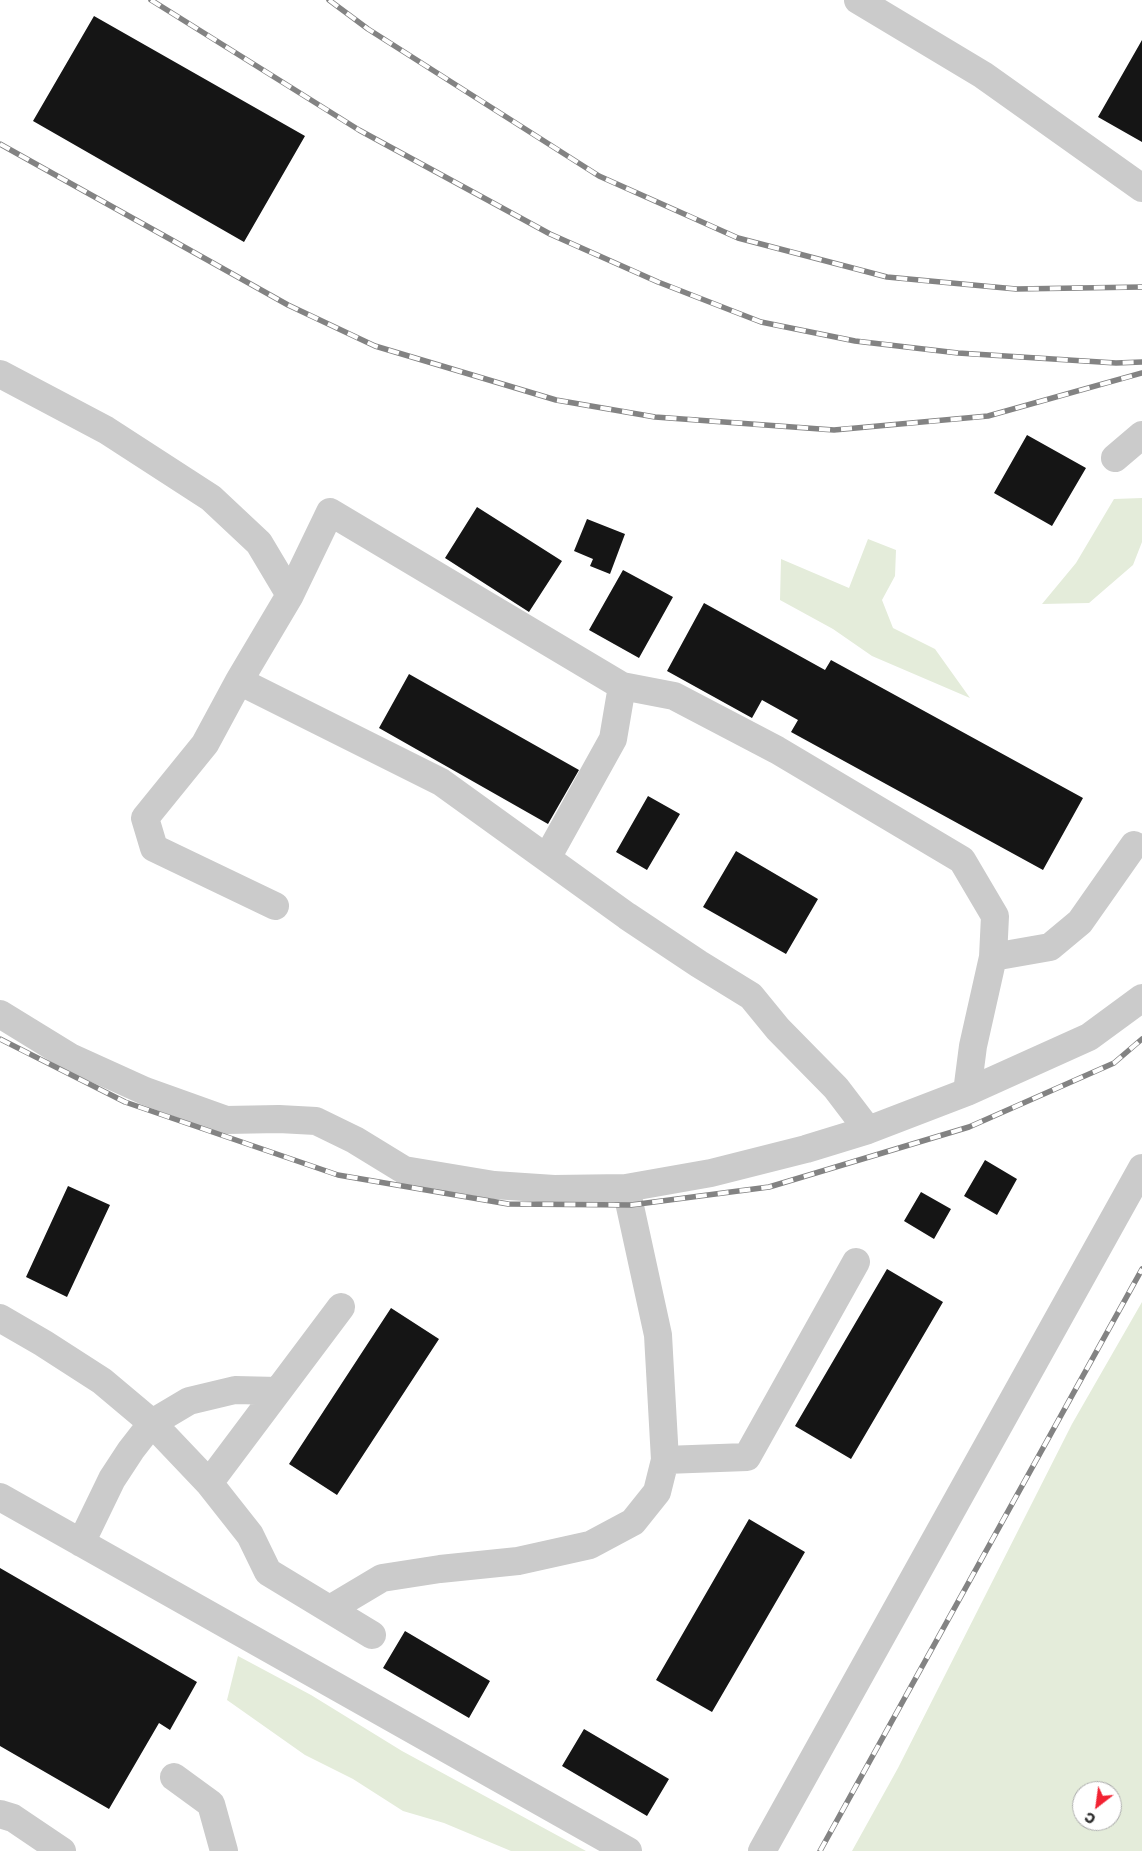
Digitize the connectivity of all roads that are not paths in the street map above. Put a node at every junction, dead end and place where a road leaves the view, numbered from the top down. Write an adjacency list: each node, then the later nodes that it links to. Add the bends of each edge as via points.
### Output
1 (858, 0): 2 (street, via 983,76)
2 (1142, 188)
3 (0, 374): 6 (street, via 106,430 211,498 259,542)
4 (1142, 435): 5 (street)
5 (1115, 458)
6 (290, 595): 7 (street); 8 (street, via 330,512)
7 (239, 681): 10 (street, via 440,782); 11 (street, via 205,744 145,818 154,848)
8 (622, 686): 10 (street, via 613,739); 12 (street, via 674,696 777,750 962,860 995,916)
9 (1134, 845): 12 (street, via 1080,922 1050,947)
10 (548, 858): 16 (street, via 628,916 751,996 778,1029 836,1088)
11 (275, 906)
12 (993, 956): 15 (street, via 973,1046)
13 (1142, 998): 15 (street, via 1089,1037)
14 (0, 1014): 18 (street, via 70,1057 145,1091 226,1120 316,1121 356,1140 404,1170 494,1185 554,1189)
15 (967, 1092): 16 (street)
16 (868, 1130): 18 (street, via 711,1173)
17 (1142, 1168): 35 (street)
18 (626, 1188): 24 (street, via 658,1335)
19 (856, 1262): 24 (street, via 748,1457)
20 (341, 1307): 22 (street)
21 (0, 1318): 23 (street, via 102,1382)
22 (278, 1391): 23 (street, via 235,1390 189,1401); 25 (street)
23 (152, 1423): 25 (street); 27 (street, via 112,1479)
24 (664, 1460): 28 (street, via 657,1492 633,1522 590,1545 518,1561 382,1578)
25 (210, 1483): 28 (street, via 250,1535 268,1572)
26 (0, 1497): 27 (street)
27 (81, 1543): 34 (street)
28 (330, 1609): 29 (street)
29 (372, 1635)
30 (174, 1777): 33 (street, via 211,1804)
31 (0, 1814): 32 (street, via 13,1818)
32 (62, 1851)
33 (224, 1851)
34 (628, 1851)
35 (762, 1851)

